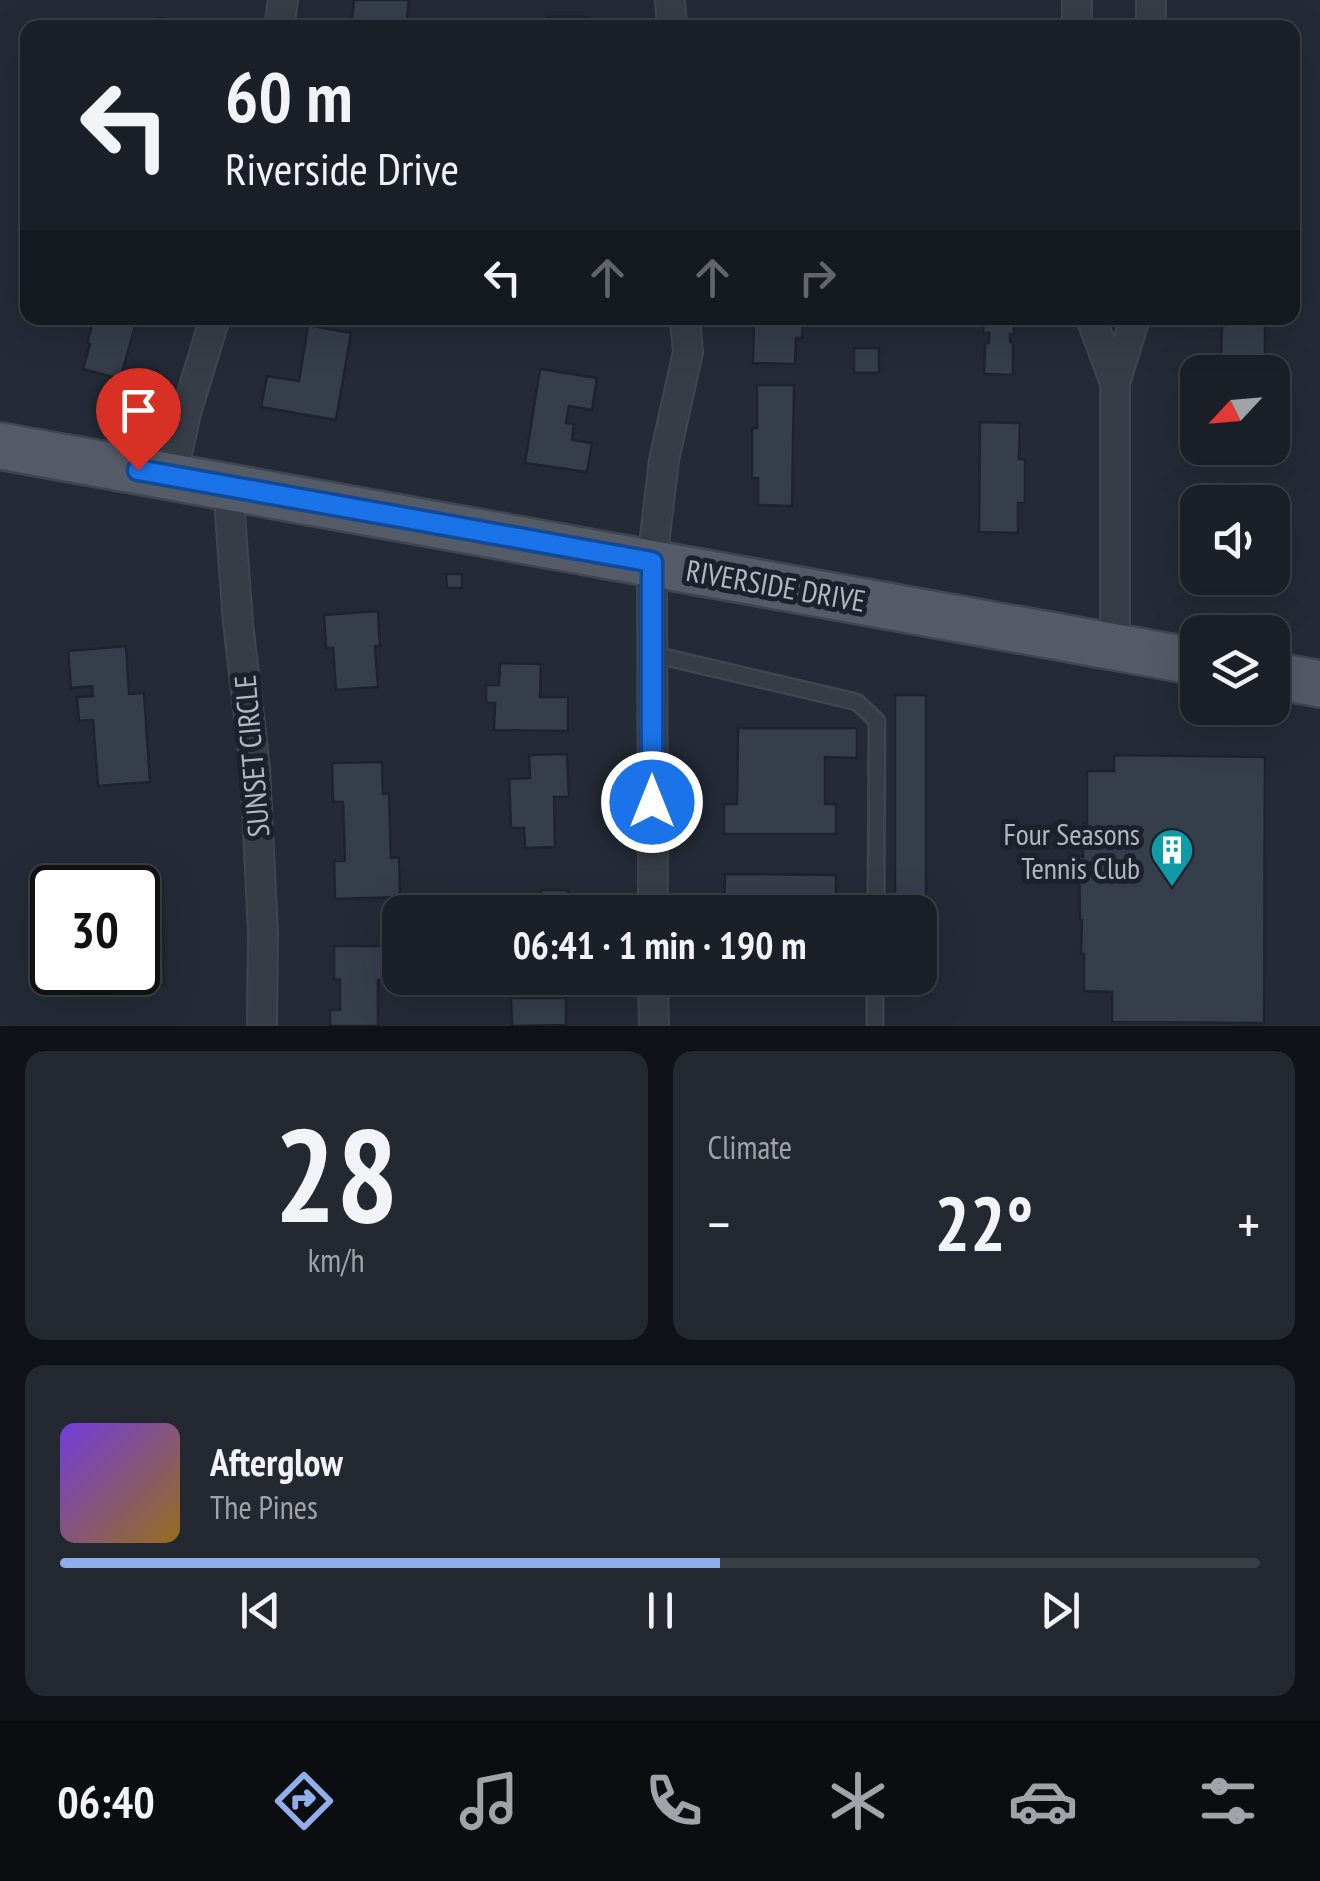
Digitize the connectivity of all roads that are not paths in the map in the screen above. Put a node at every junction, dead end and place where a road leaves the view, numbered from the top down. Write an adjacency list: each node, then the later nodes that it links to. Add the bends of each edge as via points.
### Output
1 (213, 325): 7 (street)
2 (686, 325): 9 (street, via 688,352 664,460)
3 (1094, 325): 5 (street)
4 (1133, 325): 5 (street)
5 (1115, 383): 10 (street)
6 (0, 446): 7 (main road, RIVERSIDE DRIVE)
7 (172, 476): 8 (main road, RIVERSIDE DRIVE)
8 (228, 486): 9 (main road, RIVERSIDE DRIVE); 19 (street, SUNSET CIRCLE, via 255,768)
9 (652, 562): 10 (main road, RIVERSIDE DRIVE); 11 (street)
10 (1116, 647): 12 (main road, RIVERSIDE DRIVE)
11 (652, 654): 15 (street); 16 (lane, via 857,702 877,721)
12 (1180, 659)
13 (1290, 679): 14 (main road)
14 (1320, 684)
15 (653, 895)
16 (876, 895)
17 (654, 995): 20 (street)
18 (875, 995): 21 (lane)
19 (262, 1026)
20 (654, 1026)
21 (875, 1026)

